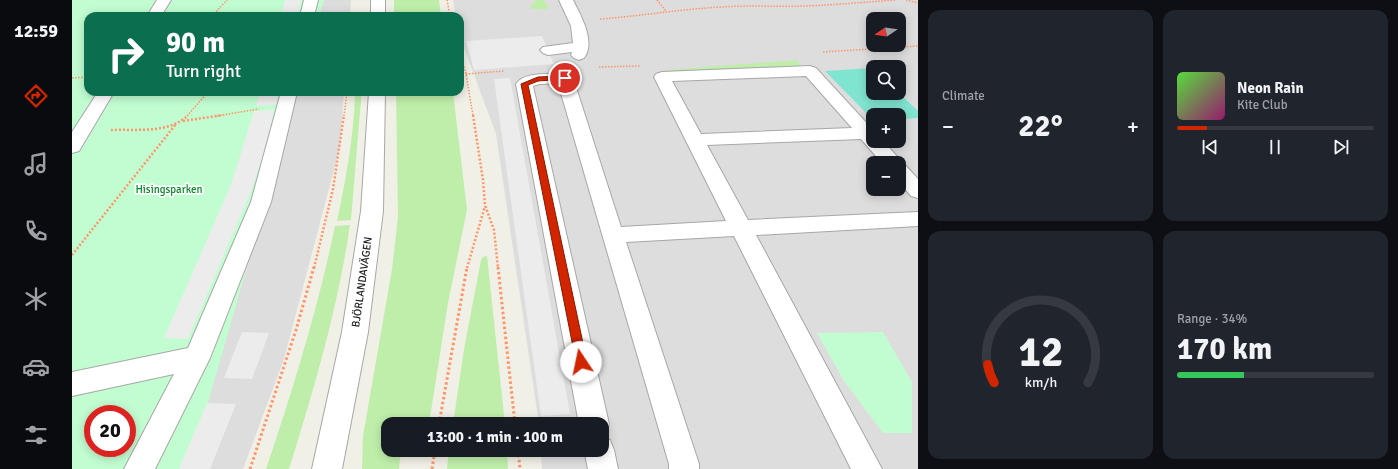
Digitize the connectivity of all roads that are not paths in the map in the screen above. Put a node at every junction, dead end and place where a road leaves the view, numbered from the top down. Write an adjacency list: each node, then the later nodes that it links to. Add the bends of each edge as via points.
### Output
1 (164, 0): 5 (street)
2 (311, 0): 6 (street)
3 (378, 0): 7 (street)
4 (566, 0): 8 (street, via 580,32 580,51)
5 (156, 12)
6 (308, 12)
7 (378, 12)
8 (548, 50)
9 (104, 96): 14 (street)
10 (377, 96): 26 (street, BJÖRLANDAVÄGEN, via 372,211 355,332)
11 (287, 99): 21 (street, via 261,202)
12 (865, 133): 13 (street); 13 (street, via 810,71 662,77); 15 (street)
13 (696, 140): 19 (street)
14 (72, 147)
15 (886, 156)
16 (906, 178): 17 (street)
17 (918, 191)
18 (918, 220): 19 (street)
19 (741, 228): 20 (street); 29 (street)
20 (613, 234): 23 (street, via 564,76 524,84); 28 (street)
21 (198, 358): 22 (street); 25 (street)
22 (72, 384)
23 (593, 417)
24 (600, 457): 27 (street)
25 (139, 469)
26 (327, 469)
27 (603, 469)
28 (684, 469)
29 (867, 469)

